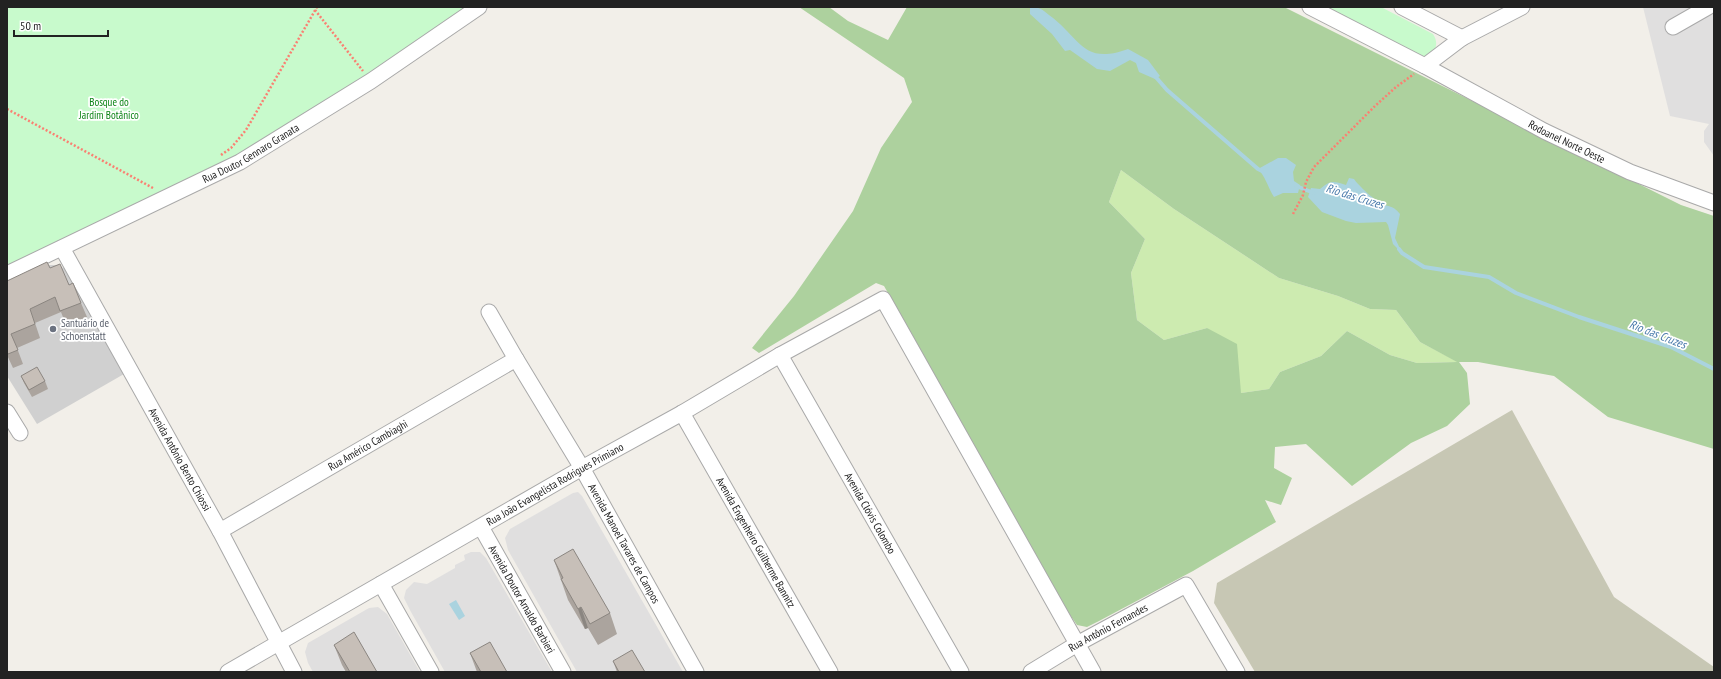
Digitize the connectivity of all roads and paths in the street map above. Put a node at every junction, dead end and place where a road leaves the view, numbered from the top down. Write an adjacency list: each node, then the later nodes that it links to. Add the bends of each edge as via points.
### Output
1 (479, 7): 10 (street, Rua Doutor Gennaro Granata)
2 (1310, 7): 9 (street, Rodoanel Norte Oeste)
3 (1402, 7): 8 (street)
4 (1522, 7): 8 (street)
5 (1708, 7): 7 (street)
6 (316, 9): 10 (path); 12 (path, via 246,130 231,148)
7 (1673, 27)
8 (1462, 38): 9 (street)
9 (1426, 66): 16 (street, Rodoanel Norte Oeste, via 1544,131 1630,172); 17 (path, via 1396,86 1314,167)
10 (371, 80): 18 (street, Rua Doutor Gennaro Granata, via 240,162)
11 (7, 109): 14 (path)
12 (215, 158)
13 (160, 184): 14 (path)
14 (153, 188): 15 (path)
15 (146, 191)
16 (1714, 203)
17 (1293, 214)
18 (62, 248): 19 (street, Rua Doutor Gennaro Granata); 28 (street, Avenida Antônio Bento Chiossi)
19 (7, 274)
20 (490, 312): 22 (street, Avenida Manoel Tavares de Campos)
21 (780, 355): 24 (street, Rua João Evangelista Rodrigues Primiano); 31 (street, Rua João Evangelista Rodrigues Primiano, via 883,299); 38 (street, Avenida Clóvis Colombo)
22 (516, 360): 26 (street, Avenida Manoel Tavares de Campos); 28 (street, Rua Américo Cambiaghi)
23 (7, 412): 25 (street)
24 (682, 413): 26 (street, Rua João Evangelista Rodrigues Primiano); 37 (street, Avenida Engenheiro Guilherme Bannitz)
25 (20, 433)
26 (582, 468): 27 (street, Rua João Evangelista Rodrigues Primiano); 36 (street, Avenida Manoel Tavares de Campos)
27 (481, 526): 29 (street, Rua João Evangelista Rodrigues Primiano); 35 (street, Avenida Doutor Arnaldo Barbieri)
28 (220, 531): 30 (street, Avenida Antônio Bento Chiossi)
29 (381, 584): 30 (street, Rua João Evangelista Rodrigues Primiano); 34 (street)
30 (277, 644): 32 (street, Rua João Evangelista Rodrigues Primiano); 33 (street, Avenida Antônio Bento Chiossi)
31 (1077, 644): 39 (street, Rua Antônio Fernandes); 40 (street); 41 (street, Rua Antônio Fernandes, via 1186,584)
32 (228, 672)
33 (294, 672)
34 (431, 672)
35 (562, 672)
36 (696, 672)
37 (830, 672)
38 (961, 672)
39 (1031, 672)
40 (1093, 672)
41 (1237, 672)

